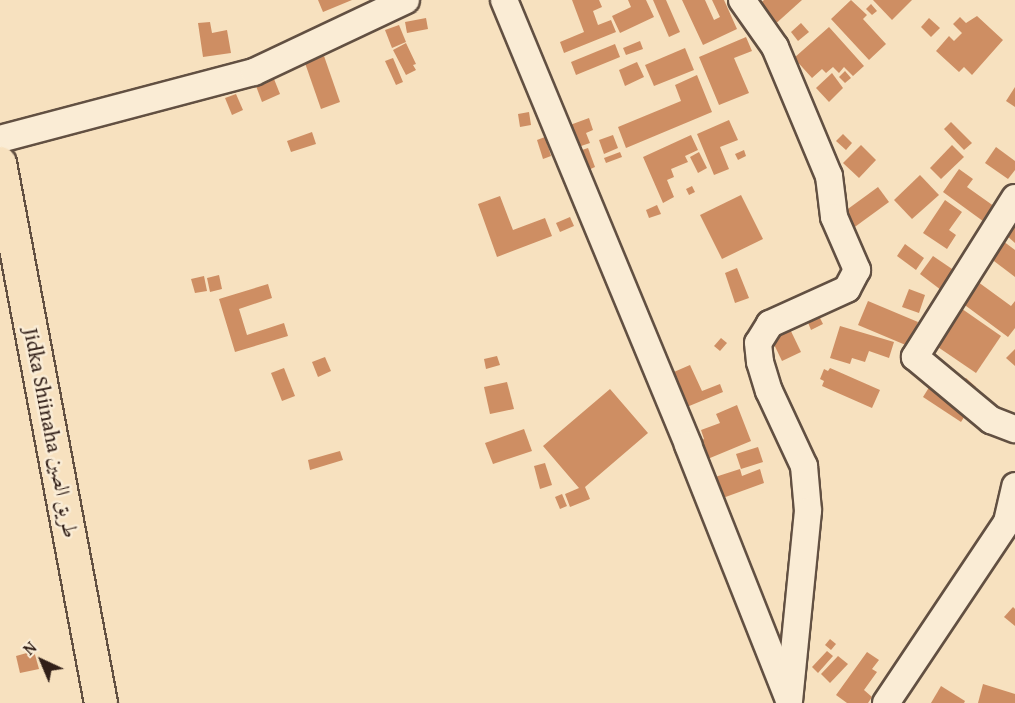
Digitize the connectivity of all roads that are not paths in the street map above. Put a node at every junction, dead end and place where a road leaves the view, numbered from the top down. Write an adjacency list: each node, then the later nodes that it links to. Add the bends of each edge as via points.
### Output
1 (406, 0): 4 (street, via 254,72)
2 (504, 0): 9 (street, via 688,445)
3 (742, 0): 9 (street, via 775,47 829,176 834,217 856,270 846,289 770,324 758,343 769,392 804,465 808,511)
4 (0, 139)
5 (0, 163): 10 (main road, Jidka Shiinaha طريق الصين)
6 (1015, 198): 7 (street, via 915,357 991,420)
7 (1015, 429)
8 (1015, 486): 11 (street, via 1006,522)
9 (789, 702)
10 (101, 703)
11 (886, 703)

